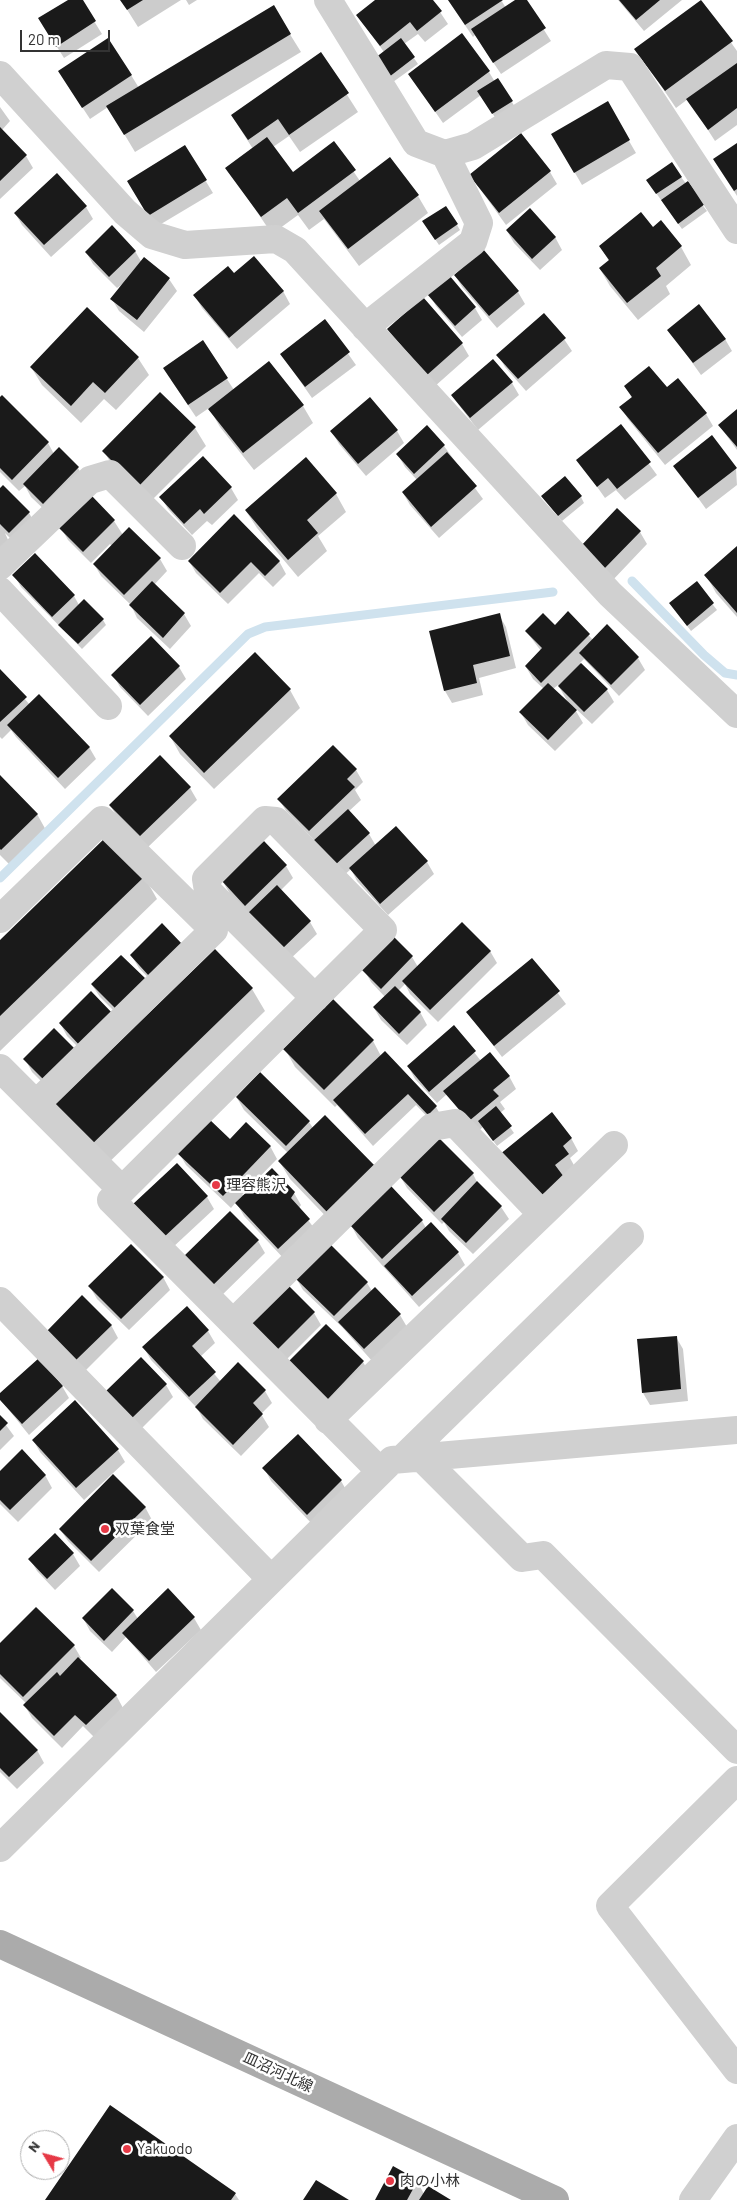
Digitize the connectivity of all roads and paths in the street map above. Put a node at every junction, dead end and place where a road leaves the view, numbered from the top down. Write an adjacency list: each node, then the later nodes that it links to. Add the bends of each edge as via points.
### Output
1 (328, 0): 3 (lane, via 416,142)
2 (0, 75): 5 (lane, via 125,212 152,235 185,245 276,239 295,250)
3 (445, 154): 4 (lane, via 473,146 606,64 630,68); 5 (lane, via 479,223 473,242)
4 (737, 230)
5 (365, 327): 10 (lane, via 610,594)
6 (182, 546): 7 (lane, via 110,474 90,480)
7 (0, 566)
8 (0, 591): 9 (lane)
9 (108, 706)
10 (736, 712)
11 (200, 899): 12 (lane, via 102,820); 13 (lane); 13 (lane, via 206,879 265,820 276,821 383,930); 15 (lane, via 214,930)
12 (0, 919)
13 (315, 998): 17 (lane)
14 (0, 1068): 15 (lane)
15 (36, 1104): 17 (lane)
16 (614, 1145): 18 (lane)
17 (122, 1190): 21 (lane, via 111,1200)
18 (541, 1213): 21 (lane, via 455,1123 432,1127); 22 (lane)
19 (630, 1236): 24 (lane)
20 (0, 1301): 25 (lane)
21 (233, 1323): 22 (lane)
22 (328, 1420): 24 (lane)
23 (737, 1430): 24 (lane)
24 (400, 1462): 25 (lane); 26 (lane, via 522,1558 544,1555)
25 (271, 1579): 28 (lane)
26 (737, 1750)
27 (737, 1780): 30 (lane, via 610,1906)
28 (0, 1848)
29 (0, 1944): 32 (main road, 皿沼河北線)
30 (737, 2070)
31 (737, 2138): 33 (lane)
32 (553, 2200)
33 (693, 2200)

